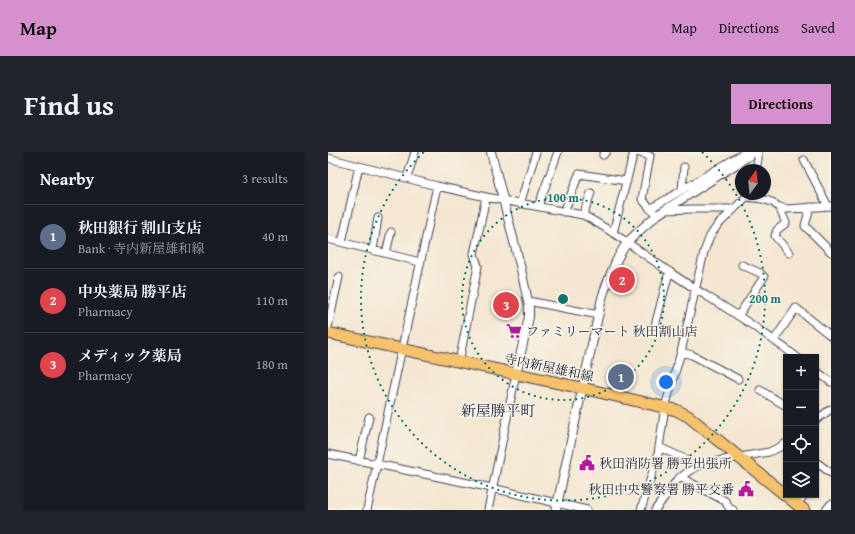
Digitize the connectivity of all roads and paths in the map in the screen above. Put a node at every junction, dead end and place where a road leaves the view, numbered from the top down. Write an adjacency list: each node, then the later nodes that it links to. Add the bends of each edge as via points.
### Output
1 (415, 152): 12 (street)
2 (491, 152): 20 (street)
3 (536, 152): 21 (street)
4 (558, 152): 22 (street)
5 (635, 152): 13 (street); 26 (street, via 650,156 642,199)
6 (756, 152): 9 (street); 15 (street, via 744,153); 28 (street)
7 (328, 158): 10 (street)
8 (804, 160): 23 (street)
9 (757, 164)
10 (359, 166): 12 (street); 36 (street)
11 (684, 167): 15 (street)
12 (407, 178): 14 (street)
13 (627, 181): 29 (street, via 579,174); 34 (street)
14 (437, 186): 17 (street); 42 (street)
15 (682, 190): 26 (street)
16 (591, 193): 30 (street)
17 (486, 197): 20 (street); 58 (street, via 474,254 478,266)
18 (743, 200): 27 (street)
19 (765, 200): 24 (street)
20 (504, 201): 21 (street); 47 (street)
21 (520, 204): 29 (street)
22 (539, 204)
23 (830, 206): 25 (street)
24 (779, 207): 25 (street); 41 (street, via 786,223 777,230 775,236)
25 (810, 207): 39 (street, via 805,226)
26 (650, 209): 31 (street)
27 (734, 209): 28 (street); 46 (street, via 710,236)
28 (665, 210): 31 (street)
29 (564, 212): 30 (street)
30 (583, 215): 34 (street)
31 (657, 215): 37 (street)
32 (378, 218): 38 (street)
33 (391, 232): 40 (street)
34 (613, 233): 37 (street)
35 (328, 239): 36 (street)
36 (342, 242): 38 (street)
37 (627, 243): 44 (street); 48 (street, via 607,284)
38 (373, 250): 40 (street)
39 (831, 252)
40 (386, 253): 42 (street)
41 (790, 253)
42 (420, 262): 55 (street)
43 (742, 266): 49 (street, via 764,277)
44 (669, 272): 46 (street); 50 (street)
45 (339, 277): 51 (street)
46 (696, 290): 49 (street); 56 (street)
47 (528, 301): 48 (street); 60 (street, via 529,317)
48 (599, 314): 63 (street)
49 (738, 316): 54 (street)
50 (655, 326)
51 (328, 327)
52 (328, 333): 55 (main road, 寺内新屋雄和線)
53 (831, 336): 54 (street, via 796,308)
54 (774, 340): 57 (street)
55 (401, 349): 58 (main road, 寺内新屋雄和線); 76 (street)
56 (681, 352): 61 (street); 66 (street)
57 (793, 354)
58 (459, 362): 60 (main road, 寺内新屋雄和線)
59 (819, 373): 62 (street)
60 (516, 374): 63 (main road, 寺内新屋雄和線); 80 (street)
61 (738, 379)
62 (830, 380)
63 (582, 388): 66 (main road, 寺内新屋雄和線); 82 (street)
64 (760, 390): 65 (street)
65 (783, 404)
66 (665, 407): 71 (street); 73 (main road, 寺内新屋雄和線, via 688,416)
67 (831, 409): 69 (street)
68 (368, 417): 75 (street)
69 (819, 418)
70 (783, 444): 73 (street, via 769,452)
71 (659, 447): 74 (street); 87 (street)
72 (328, 454): 75 (street)
73 (739, 457): 79 (street, via 702,464); 83 (main road, 寺内新屋雄和線)
74 (686, 458)
75 (359, 461): 76 (street)
76 (377, 464): 80 (street); 84 (street)
77 (819, 464): 78 (street)
78 (831, 473)
79 (680, 478): 88 (street); 89 (street, via 725,501)
80 (492, 488): 82 (street); 85 (street)
81 (831, 504): 90 (street)
82 (557, 507): 86 (street)
83 (800, 507)
84 (367, 510)
85 (488, 510)
86 (587, 510)
87 (641, 510)
88 (655, 510)
89 (733, 510)
90 (826, 510)

